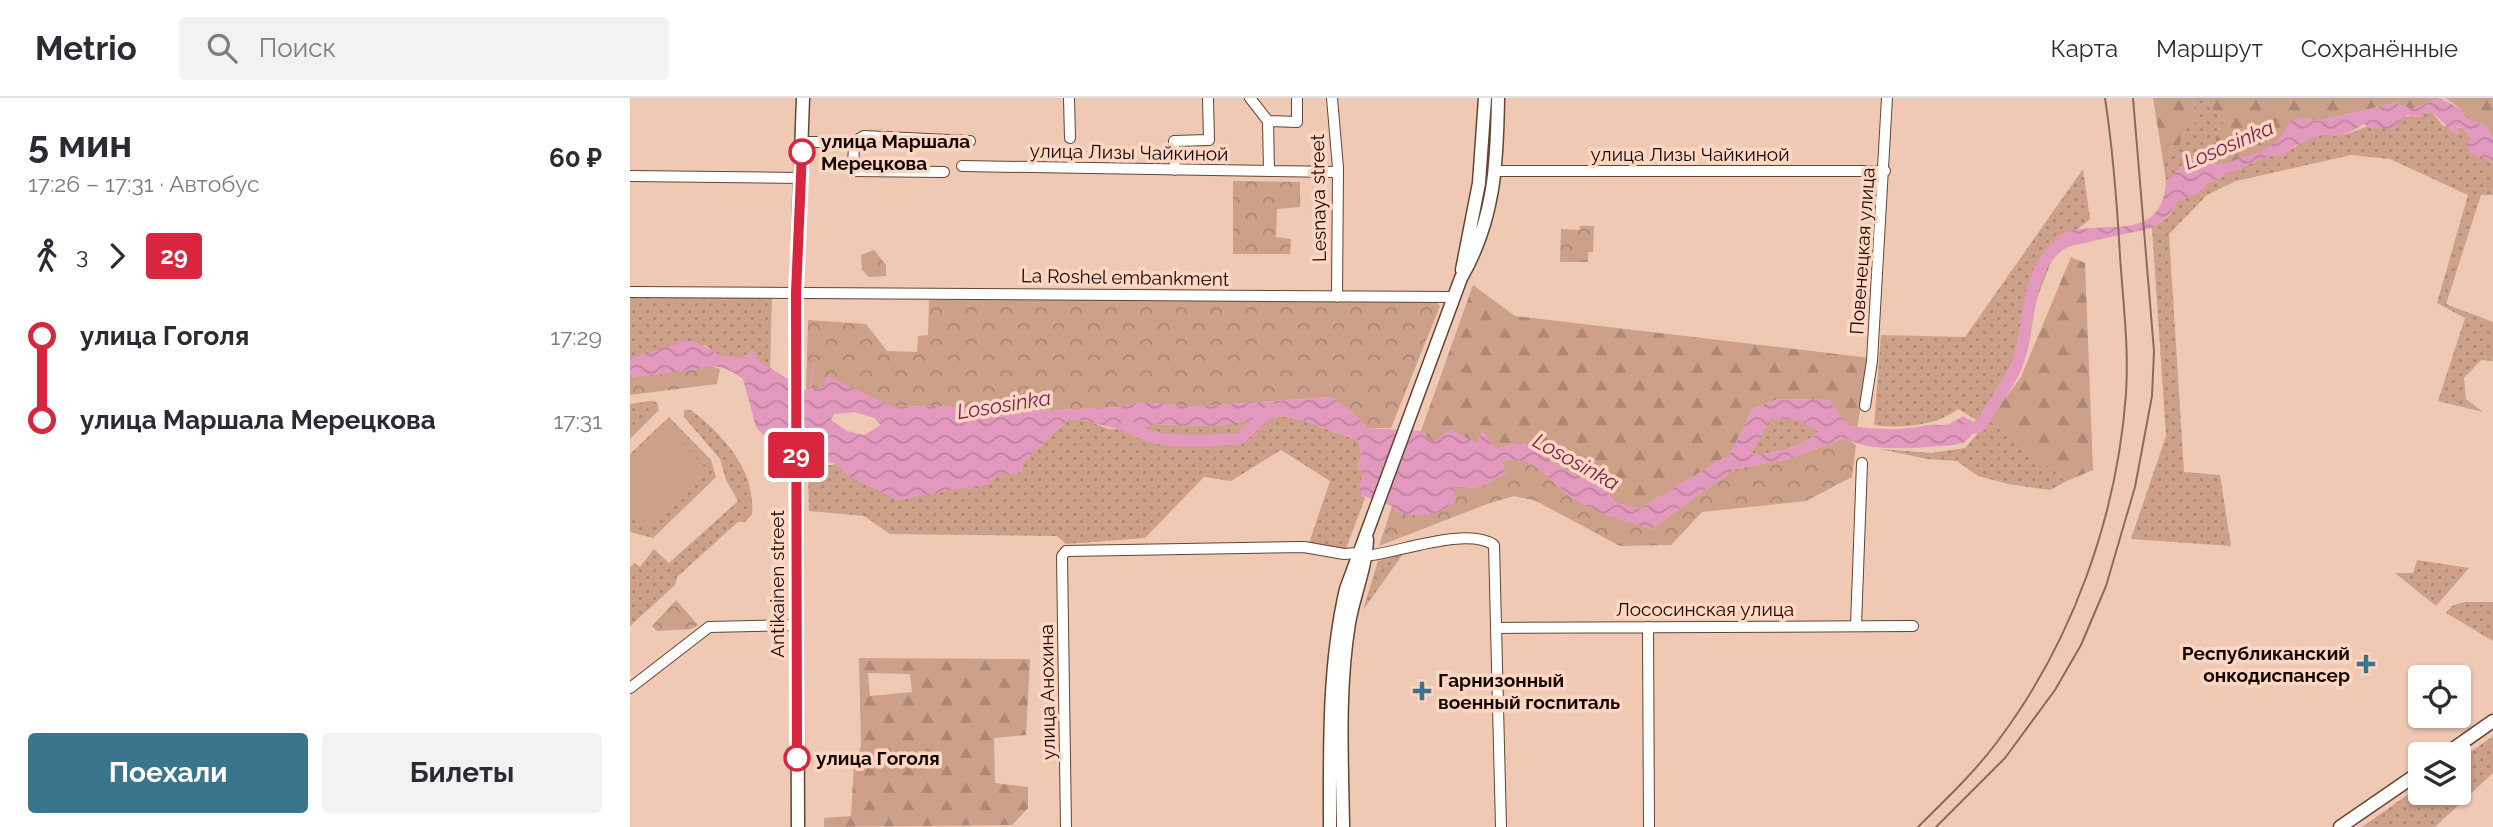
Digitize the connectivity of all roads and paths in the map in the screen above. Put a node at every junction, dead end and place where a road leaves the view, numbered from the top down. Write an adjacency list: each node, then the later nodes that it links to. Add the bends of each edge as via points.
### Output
1 (803, 98): 13 (main road, Antikainen street)
2 (1069, 98): 11 (street)
3 (1208, 98): 16 (street, via 1209,140 1174,141)
4 (1250, 98): 10 (street)
5 (1297, 98): 10 (street, via 1297,122)
6 (1332, 98): 21 (street, Lesnaya street)
7 (1485, 98): 24 (main road)
8 (1498, 98): 18 (main road)
9 (1887, 98): 19 (street, Повенецкая улица)
10 (1268, 121): 17 (street)
11 (1070, 138)
12 (970, 141): 14 (street, via 864,136)
13 (802, 142): 14 (street); 23 (main road, Antikainen street)
14 (854, 142): 20 (street, via 853,171)
15 (962, 166): 16 (street, улица Лизы Чайкиной)
16 (1175, 170): 17 (street, улица Лизы Чайкиной)
17 (1269, 171): 21 (street, улица Лизы Чайкиной)
18 (1496, 171): 19 (street, улица Лизы Чайкиной); 25 (main road)
19 (1885, 171): 31 (street, Повенецкая улица, via 1872,370)
20 (944, 172)
21 (1338, 172): 29 (street, Lesnaya street)
22 (630, 176): 23 (street)
23 (802, 178): 28 (main road, Antikainen street)
24 (1472, 217): 25 (street); 26 (main road)
25 (1486, 219): 26 (main road, via 1475,255)
26 (1461, 278): 30 (main road)
27 (630, 292): 28 (street, La Roshel embankment)
28 (796, 293): 29 (street, La Roshel embankment); 34 (main road, Antikainen street)
29 (1337, 297): 30 (street, La Roshel embankment)
30 (1454, 297): 33 (main road)
31 (1865, 407)
32 (1862, 463): 35 (street)
33 (1362, 554): 38 (street, via 1430,541 1481,540 1494,545); 44 (street, улица Анохина, via 1304,547 1073,549 1062,556); 45 (main road, via 1346,589 1336,648); 46 (main road, via 1343,681)
34 (796, 625): 39 (street, via 709,627); 43 (main road, Antikainen street)
35 (1856, 626): 36 (street, Лососинская улица); 37 (street, Лососинская улица)
36 (1913, 626)
37 (1648, 627): 38 (street, Лососинская улица); 48 (street)
38 (1496, 628): 47 (street)
39 (630, 688)
40 (2493, 721): 41 (main road)
41 (2462, 742)
42 (2408, 780): 49 (main road)
43 (798, 827)
44 (1066, 827)
45 (1330, 827)
46 (1343, 827)
47 (1501, 827)
48 (1649, 827)
49 (2340, 827)

